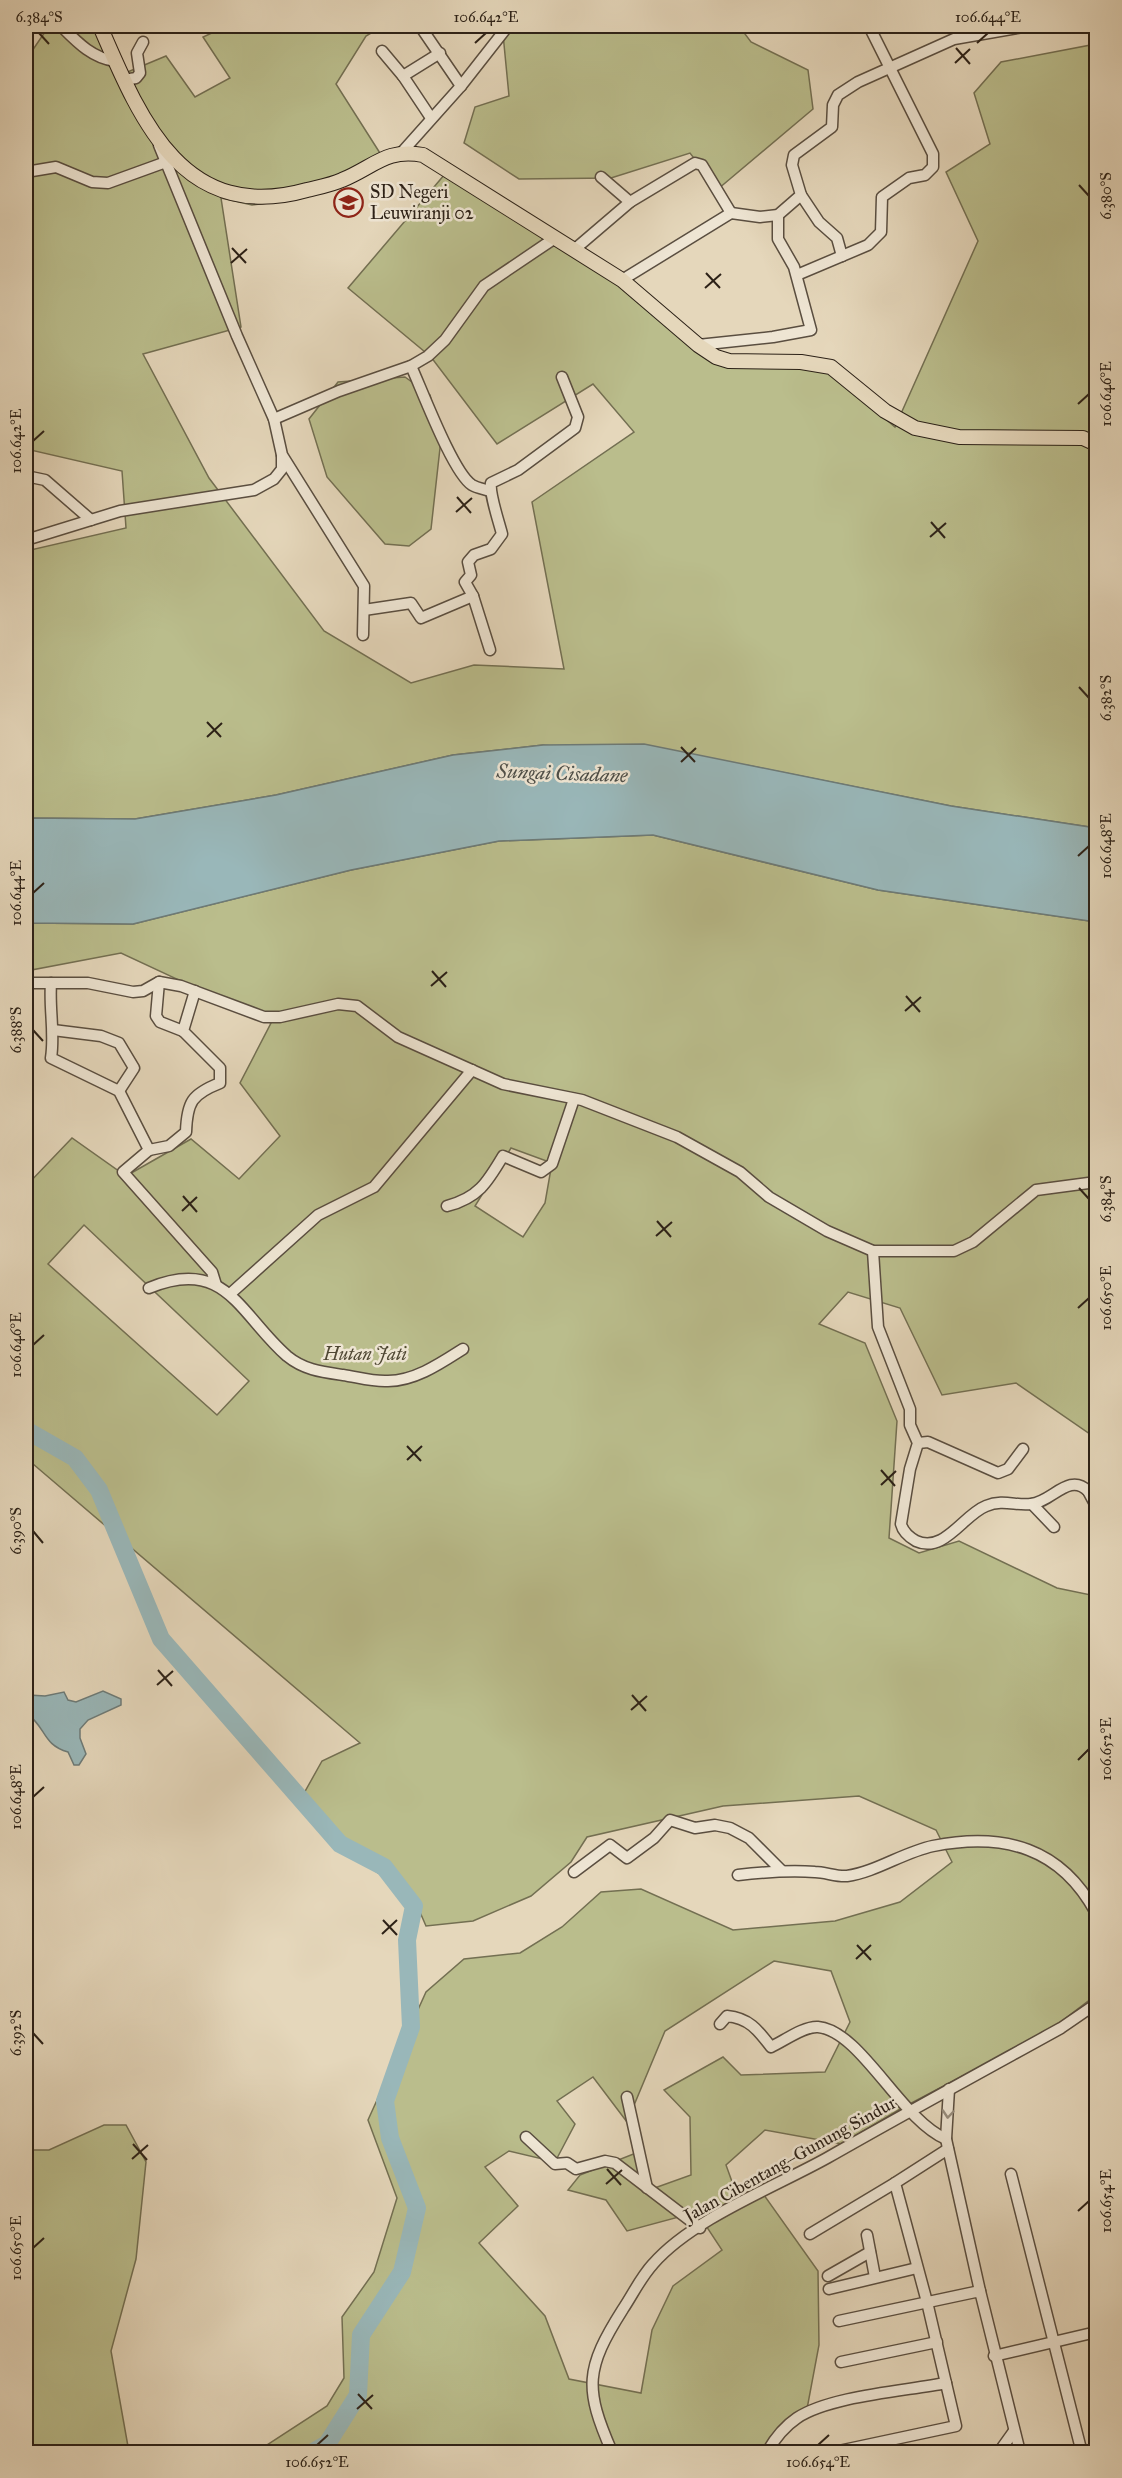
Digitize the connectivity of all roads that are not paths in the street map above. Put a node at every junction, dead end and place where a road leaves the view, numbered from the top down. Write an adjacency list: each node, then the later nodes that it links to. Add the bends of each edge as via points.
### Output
1 (61, 26): 10 (street, via 83,47 104,60)
2 (100, 26): 10 (main road)
3 (420, 26): 9 (street)
4 (508, 26): 14 (street)
5 (869, 26): 11 (street)
6 (1029, 26): 11 (street, via 954,39)
7 (143, 42): 13 (street, via 137,53 140,73)
8 (381, 51): 12 (street)
9 (440, 53): 12 (street); 14 (street)
10 (115, 61): 13 (main road)
11 (890, 68): 21 (street, via 838,95 833,105 832,127 794,155 792,165); 27 (street, via 933,154 933,167 926,175 909,178 882,197 881,232 868,245)
12 (403, 76): 15 (street)
13 (124, 80): 16 (main road)
14 (461, 86): 15 (street)
15 (431, 118): 17 (street)
16 (156, 136): 17 (main road, via 182,168 198,180 224,192 258,198 287,196 341,181); 18 (street)
17 (404, 152): 25 (main road, via 423,155)
18 (166, 162): 19 (street, via 108,183 92,183 57,167); 33 (street)
19 (26, 172)
20 (602, 177): 22 (street)
21 (801, 195): 24 (street); 27 (street, via 819,222 837,238)
22 (630, 202): 23 (street, via 695,164 702,165); 26 (street)
23 (731, 213): 24 (street); 29 (street)
24 (778, 215): 28 (street, via 778,239)
25 (555, 238): 26 (main road); 31 (street, via 484,286 445,340)
26 (575, 249): 29 (main road)
27 (842, 256): 28 (street)
28 (797, 275): 30 (street, via 811,330)
29 (622, 280): 30 (main road)
30 (698, 345): 34 (main road, via 729,361 801,362 831,367 885,411 915,428 959,437 1083,438)
31 (411, 366): 33 (street); 37 (street, via 465,478 473,486)
32 (562, 377): 37 (street, via 578,417 575,428 518,470 495,479)
33 (274, 419): 35 (street)
34 (1096, 444)
35 (282, 456): 38 (street, via 282,469 274,479 254,490 120,511); 41 (street, via 364,586)
36 (26, 476): 38 (street, via 45,480)
37 (490, 491): 40 (street, via 502,534 491,549 474,555 468,562 471,575 465,582)
38 (91, 520): 39 (street)
39 (26, 540)
40 (473, 596): 41 (street, via 421,618 411,603); 43 (street)
41 (364, 610): 42 (street)
42 (363, 635)
43 (490, 650)
44 (159, 982): 46 (street, via 133,992 88,983); 47 (street); 49 (street, via 156,1016 160,1022)
45 (26, 983): 46 (street)
46 (51, 983): 48 (street, via 49,1009)
47 (195, 991): 49 (street); 50 (street, via 264,1017 338,1004 357,1006 398,1037)
48 (53, 1030): 51 (street, via 51,1058); 51 (street, via 101,1036 120,1043 134,1068)
49 (183, 1032): 53 (street, via 220,1068 220,1083 200,1091 187,1108 186,1132 170,1146)
50 (472, 1070): 52 (street, via 503,1084); 59 (street, via 374,1187 318,1215)
51 (119, 1091): 53 (street)
52 (574, 1099): 55 (street, via 552,1164 541,1172 503,1156 486,1185 464,1202); 56 (street, via 677,1137 740,1172 769,1197 827,1231)
53 (149, 1150): 57 (street, via 123,1172 212,1272)
54 (1096, 1182): 56 (street, via 1036,1190 973,1242 954,1251)
55 (447, 1206)
56 (873, 1251): 61 (street, via 878,1327 910,1409 910,1425)
57 (216, 1285): 58 (street, via 184,1278); 59 (street)
58 (150, 1288)
59 (230, 1293): 60 (street, via 288,1356 311,1371 389,1382 428,1371)
60 (464, 1349)
61 (918, 1443): 62 (street, via 928,1442 998,1473 1008,1469); 64 (street, via 901,1524 910,1538 927,1544 950,1536 971,1513 988,1505 1012,1501)
62 (1023, 1449)
63 (1092, 1490): 64 (street, via 1073,1483); 65 (street)
64 (1032, 1504): 66 (street)
65 (1096, 1506)
66 (1054, 1527)
67 (781, 1870): 68 (street, via 749,1838 730,1828 695,1828 670,1820 627,1858 610,1845); 69 (street); 70 (street, via 846,1876 933,1846 978,1842 1013,1845 1060,1865 1079,1884)
68 (574, 1872)
69 (738, 1875)
70 (1096, 1913)
71 (1096, 2004): 73 (street, Jalan Cibentang–Gunung Sindur)
72 (720, 2024): 75 (street, via 728,2016 741,2018 755,2026 771,2047 808,2029 830,2031 853,2047)
73 (949, 2089): 75 (street, Jalan Cibentang–Gunung Sindur); 77 (street, one-way to 77)
74 (627, 2097): 80 (street)
75 (908, 2111): 77 (street); 81 (street, Jalan Cibentang–Gunung Sindur)
76 (526, 2137): 80 (street, via 555,2164 567,2163 576,2169 605,2161 615,2163)
77 (947, 2144): 79 (street); 89 (street)
78 (1011, 2174): 93 (street)
79 (895, 2183): 82 (street); 85 (street)
80 (647, 2188): 81 (street)
81 (700, 2228): 100 (street, Jalan Cibentang–Gunung Sindur, via 651,2265 604,2339 591,2383 595,2414)
82 (810, 2234)
83 (867, 2235): 84 (street)
84 (870, 2252): 86 (street); 87 (street)
85 (917, 2268): 87 (street); 90 (street)
86 (828, 2276)
87 (875, 2277): 88 (street)
88 (829, 2289)
89 (980, 2291): 90 (street); 95 (street)
90 (927, 2302): 91 (street); 94 (street)
91 (839, 2321)
92 (1096, 2338): 93 (street, via 1092,2333)
93 (1054, 2341): 95 (street); 99 (street)
94 (937, 2342): 96 (street); 97 (street)
95 (994, 2356): 98 (street)
96 (841, 2362)
97 (946, 2383): 101 (street, via 825,2405 797,2418); 102 (street, via 956,2426)
98 (1014, 2431): 103 (street); 104 (street)
99 (1081, 2449)
100 (612, 2452)
101 (767, 2452)
102 (834, 2452)
103 (999, 2452)
104 (1020, 2452)

